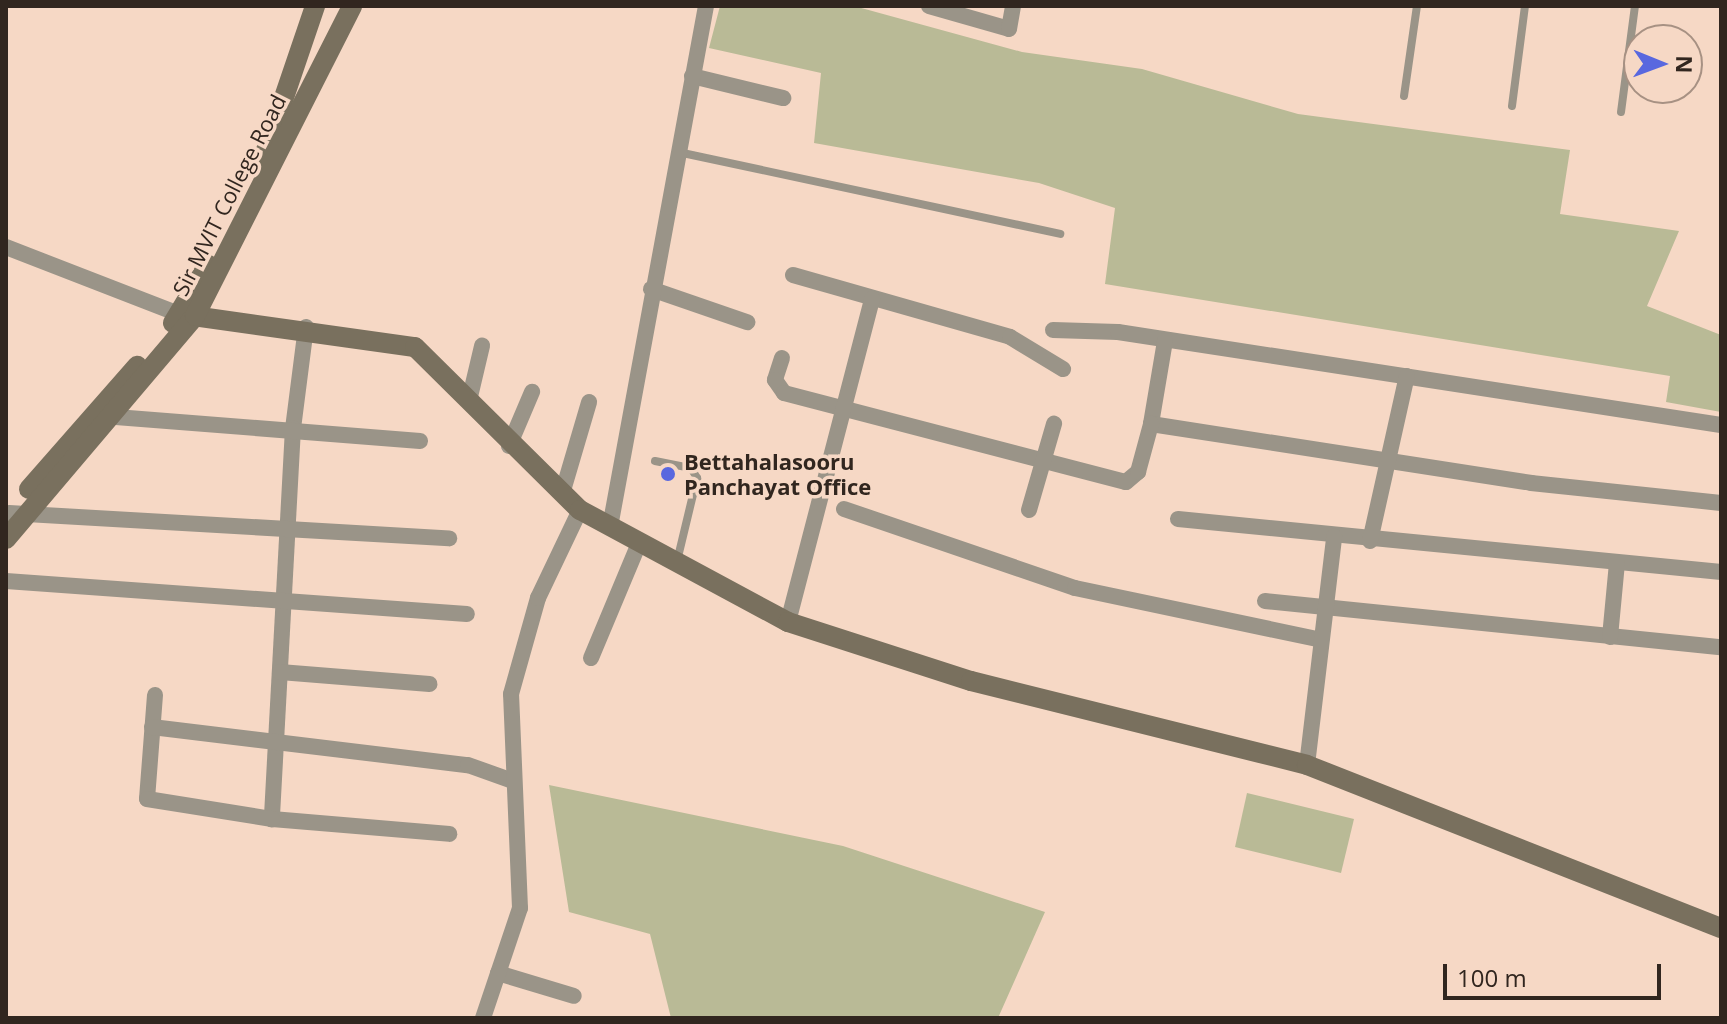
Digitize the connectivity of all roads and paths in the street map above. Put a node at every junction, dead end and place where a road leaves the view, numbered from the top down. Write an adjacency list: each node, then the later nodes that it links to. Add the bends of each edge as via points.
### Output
1 (315, 6): 20 (street, Sir MVIT College Road, via 254,186)
2 (352, 6): 20 (street, Sir MVIT College Road)
3 (706, 6): 9 (street)
4 (929, 6): 5 (street, via 1009,29)
5 (1013, 6)
6 (1417, 6): 10 (lane)
7 (1525, 6): 12 (lane)
8 (1635, 6): 13 (lane)
9 (692, 76): 11 (street); 14 (street)
10 (1404, 96)
11 (783, 98)
12 (1512, 106)
13 (1621, 112)
14 (678, 152): 15 (lane); 18 (street)
15 (1060, 234)
16 (6, 247): 20 (street)
17 (793, 275): 19 (street)
18 (651, 289): 21 (street); 50 (street)
19 (872, 299): 27 (street, via 1010,337); 32 (street)
20 (187, 315): 22 (street); 33 (street, Sir MVIT College Road)
21 (747, 322)
22 (306, 327): 30 (street, via 415,347); 37 (street)
23 (1053, 330): 24 (street)
24 (1165, 341): 28 (street); 35 (street)
25 (482, 346): 30 (street)
26 (782, 358): 32 (street, via 777,389)
27 (1063, 369)
28 (1407, 376): 36 (street); 42 (street)
29 (532, 392): 39 (street)
30 (469, 401): 39 (street)
31 (589, 402): 43 (street)
32 (843, 408): 41 (street); 65 (street)
33 (105, 416): 37 (street); 48 (street, Sir MVIT College Road)
34 (1054, 424): 41 (street)
35 (1151, 424): 41 (street, via 1133,480); 42 (street)
36 (1721, 425)
37 (293, 428): 38 (street); 51 (street)
38 (420, 441)
39 (509, 446): 43 (street)
40 (655, 461): 57 (lane, via 691,468 697,478)
41 (1043, 461): 47 (street)
42 (1387, 462): 44 (street); 56 (street)
43 (562, 494): 46 (street)
44 (1721, 503)
45 (844, 509): 67 (street, via 1075,588)
46 (580, 510): 50 (street); 76 (street, via 538,598 511,694)
47 (1029, 510)
48 (13, 514): 51 (street); 54 (street, Sir MVIT College Road)
49 (1178, 519): 52 (street)
50 (610, 527): 55 (street)
51 (288, 529): 53 (street); 61 (street)
52 (1334, 537): 56 (street); 63 (street)
53 (449, 538)
54 (6, 539)
55 (640, 541): 57 (street); 69 (street)
56 (1370, 541): 58 (street)
57 (677, 561): 65 (street)
58 (1617, 563): 59 (street); 66 (street)
59 (1721, 572)
60 (6, 581): 61 (street)
61 (284, 601): 64 (street); 70 (street)
62 (1265, 601): 63 (street)
63 (1324, 610): 66 (street); 67 (street)
64 (467, 614)
65 (788, 622): 75 (street, via 971,681)
66 (1610, 637): 68 (street)
67 (1321, 640): 75 (street)
68 (1721, 647)
69 (591, 658)
70 (280, 672): 71 (street); 74 (street)
71 (430, 684)
72 (155, 695): 73 (street)
73 (152, 727): 74 (street); 77 (street, via 147,799)
74 (277, 741): 76 (street, via 468,765); 77 (street)
75 (1307, 765): 79 (street)
76 (513, 781): 80 (street, via 520,908)
77 (272, 819): 78 (street)
78 (449, 834)
79 (1721, 928)
80 (498, 973): 81 (street); 82 (street)
81 (574, 996)
82 (483, 1018)

